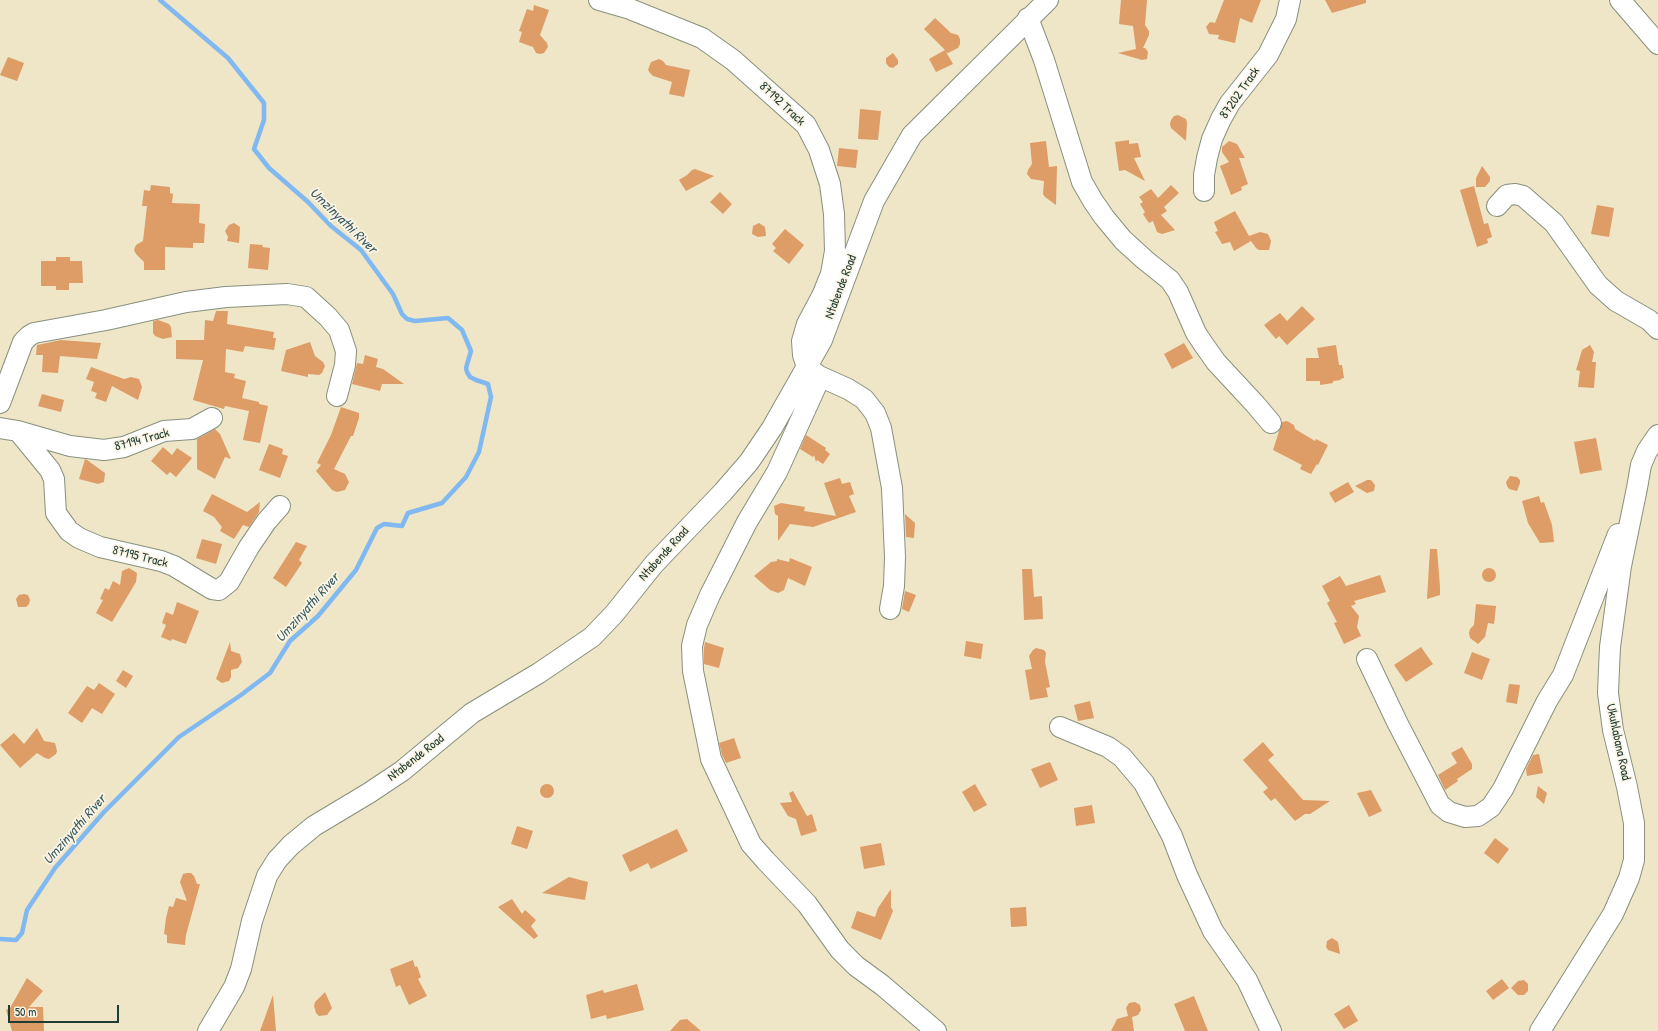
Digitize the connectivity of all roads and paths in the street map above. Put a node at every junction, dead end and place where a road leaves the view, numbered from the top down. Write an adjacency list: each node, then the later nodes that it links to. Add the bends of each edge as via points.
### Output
1 (599, 0): 10 (street, 87192 Track, via 630,8 702,38 733,60 806,125 819,150 830,184 834,214 835,251 830,274 802,341 803,355)
2 (1048, 0): 5 (street, Ntabende Road)
3 (1290, 0): 7 (street, 87202 Track, via 1286,19 1268,55 1230,103 1221,119 1207,158)
4 (1620, 0): 6 (street)
5 (1028, 18): 10 (street, Ntabende Road, via 912,135 874,201); 14 (street, via 1044,60 1082,182 1104,217 1123,240 1170,280 1196,333 1216,362)
6 (1658, 44)
7 (1204, 191)
8 (1497, 206): 9 (street, via 1507,196 1523,196 1554,223 1598,285 1616,301 1649,320)
9 (1658, 329)
10 (813, 371): 19 (street, via 864,399 875,413 881,428 892,488 895,557); 22 (street, Ntabende Road, via 748,462 723,492 654,564 614,614 592,636 539,673 472,714 402,771 314,826 277,860 267,876 254,915 242,969); 23 (street, via 808,407 777,472 710,595 697,625 692,646 693,671 711,759 751,844 807,904 840,950)
11 (337, 396): 12 (street, via 346,351 339,330 328,316 306,297 287,294 186,302 34,333 23,342)
12 (0, 403)
13 (212, 418): 15 (street, 87194 Track, via 192,430 164,432 124,447 104,450 70,446)
14 (1271, 423)
15 (9, 430): 18 (street, 87195 Track, via 50,470 54,480 56,513 69,531 100,547 174,566 214,589 223,588 229,582 249,547)
16 (1658, 435): 17 (street, Ukuhlabana Road, via 1647,451)
17 (1635, 495): 20 (street, via 1563,675 1547,700 1503,789 1491,807 1478,816 1465,817 1440,805); 25 (street, Ukuhlabana Road, via 1618,586 1610,647 1608,693 1613,730 1634,822 1634,860 1613,914)
18 (280, 506)
19 (890, 609)
20 (1367, 659)
21 (1060, 728): 24 (street, via 1108,747 1122,757 1144,783 1172,836 1213,931 1247,980)
22 (208, 1031)
23 (936, 1031)
24 (1271, 1031)
25 (1540, 1031)

